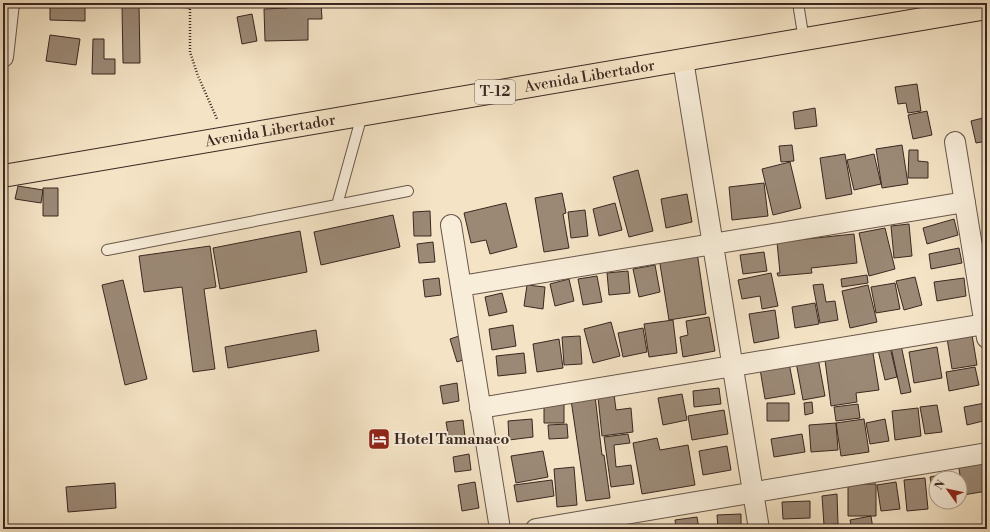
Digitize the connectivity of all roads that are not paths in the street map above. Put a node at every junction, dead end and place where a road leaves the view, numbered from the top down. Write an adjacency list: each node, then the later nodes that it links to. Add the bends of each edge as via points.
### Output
1 (9, 3): 5 (street)
2 (798, 3): 4 (lane)
3 (987, 8): 4 (highway, Avenida Libertador / T-12)
4 (804, 40): 6 (highway, Avenida Libertador / T-12)
5 (3, 57)
6 (683, 60): 7 (highway, Avenida Libertador / T-12); 14 (street)
7 (362, 115): 9 (highway, Avenida Libertador / T-12); 12 (lane)
8 (956, 142): 11 (street)
9 (3, 176)
10 (408, 191): 12 (lane)
11 (965, 202): 14 (street); 17 (street)
12 (337, 205): 15 (lane)
13 (451, 225): 16 (street)
14 (713, 244): 16 (street); 18 (street)
15 (107, 250)
16 (461, 286): 19 (street)
17 (986, 331): 18 (street)
18 (732, 366): 19 (street); 21 (street)
19 (480, 408): 22 (street)
20 (987, 453): 21 (street)
21 (753, 492): 23 (street); 24 (street)
22 (500, 529)
23 (536, 529)
24 (759, 529)

